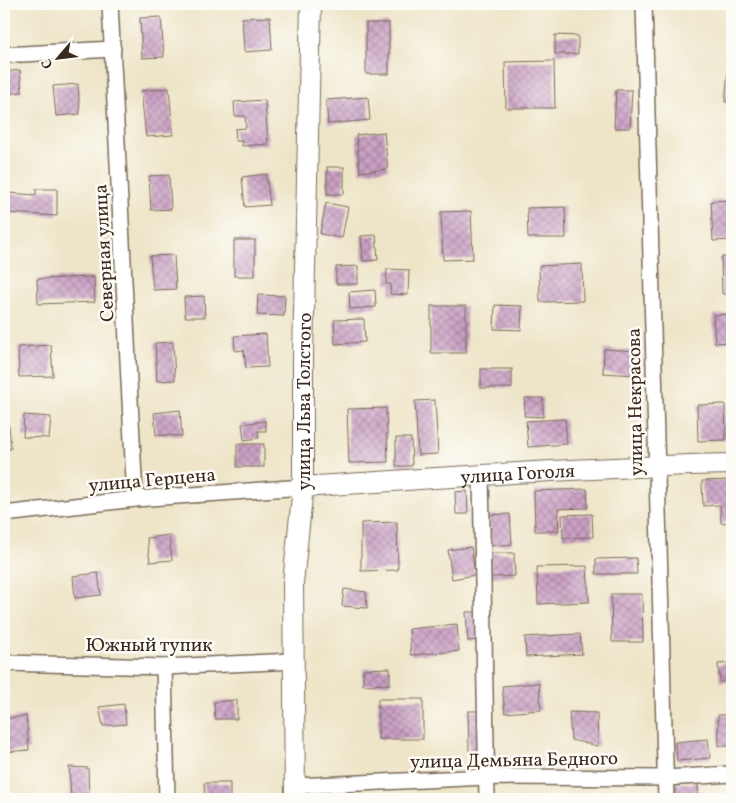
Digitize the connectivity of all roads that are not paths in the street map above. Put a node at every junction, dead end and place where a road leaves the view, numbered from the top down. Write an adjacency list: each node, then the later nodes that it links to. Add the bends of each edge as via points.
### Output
1 (110, 4): 4 (street, Северная улица)
2 (311, 4): 9 (street, улица Льва Толстого)
3 (644, 4): 7 (street, улица Некрасова)
4 (113, 49): 5 (street); 10 (street, Северная улица)
5 (4, 55)
6 (732, 464): 7 (street, улица Гоголя)
7 (656, 466): 8 (street, улица Гоголя); 17 (street, улица Некрасова)
8 (481, 474): 9 (street, улица Гоголя); 16 (street)
9 (303, 487): 10 (street, улица Герцена); 12 (street, улица Льва Толстого, via 293,583)
10 (135, 499): 11 (street, улица Герцена)
11 (4, 514)
12 (294, 661): 14 (street, Южный тупик); 18 (street, улица Льва Толстого)
13 (4, 663): 14 (street, Южный тупик)
14 (164, 667): 19 (street)
15 (732, 774): 17 (street, улица Демьяна Бедного)
16 (486, 777): 17 (street, улица Демьяна Бедного); 18 (street, улица Демьяна Бедного); 20 (street)
17 (666, 778): 21 (street, улица Некрасова)
18 (296, 792)
19 (167, 799)
20 (487, 799)
21 (666, 799)

